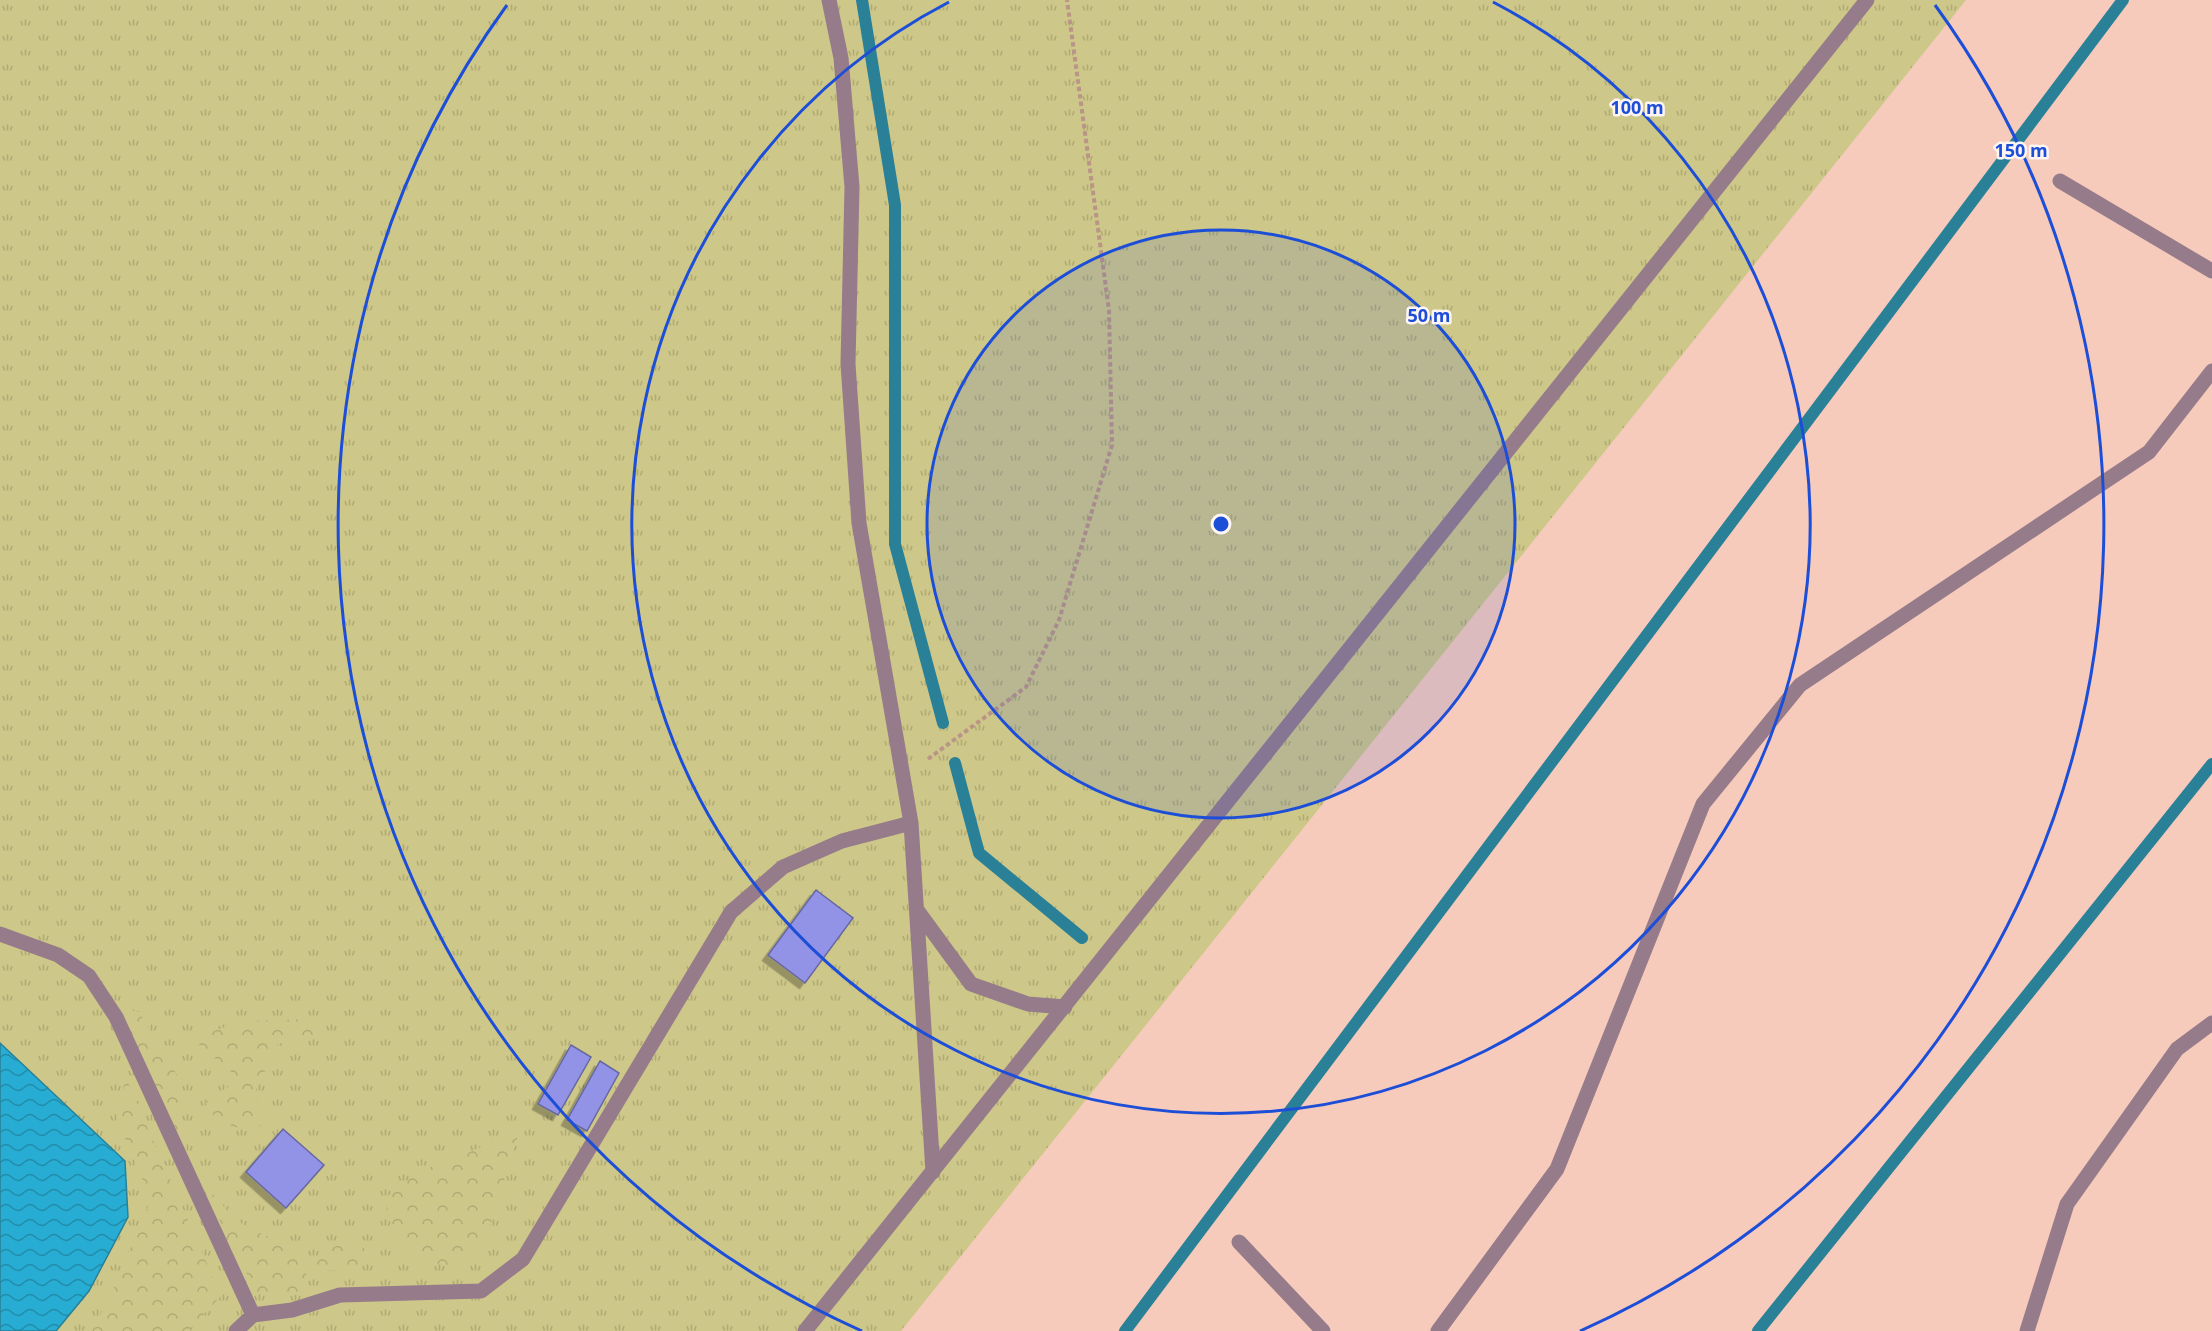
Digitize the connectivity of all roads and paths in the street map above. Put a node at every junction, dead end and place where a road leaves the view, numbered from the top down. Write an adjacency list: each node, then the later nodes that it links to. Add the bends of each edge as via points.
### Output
1 (829, 0): 7 (street, via 841,58 852,187 848,364 859,523)
2 (1067, 0): 7 (path, via 1109,310 1112,445 1059,620 1026,687)
3 (1867, 0): 11 (street)
4 (2060, 181): 5 (street)
5 (2212, 271)
6 (2212, 370): 19 (street, via 2149,452 1800,685 1703,804 1557,1169)
7 (903, 777): 8 (street)
8 (911, 823): 9 (street); 15 (street, via 842,841 783,867 731,912 523,1259 481,1291 340,1295 291,1310)
9 (917, 910): 11 (street, via 971,984 1029,1004); 13 (street)
10 (0, 934): 15 (street, via 58,955 89,976 121,1027)
11 (1065, 1006): 13 (street)
12 (2212, 1023): 20 (street, via 2177,1049 2067,1204)
13 (933, 1172): 17 (street)
14 (1239, 1242): 18 (street)
15 (253, 1315): 16 (street)
16 (236, 1331)
17 (805, 1331)
18 (1323, 1331)
19 (1438, 1331)
20 (2027, 1331)

